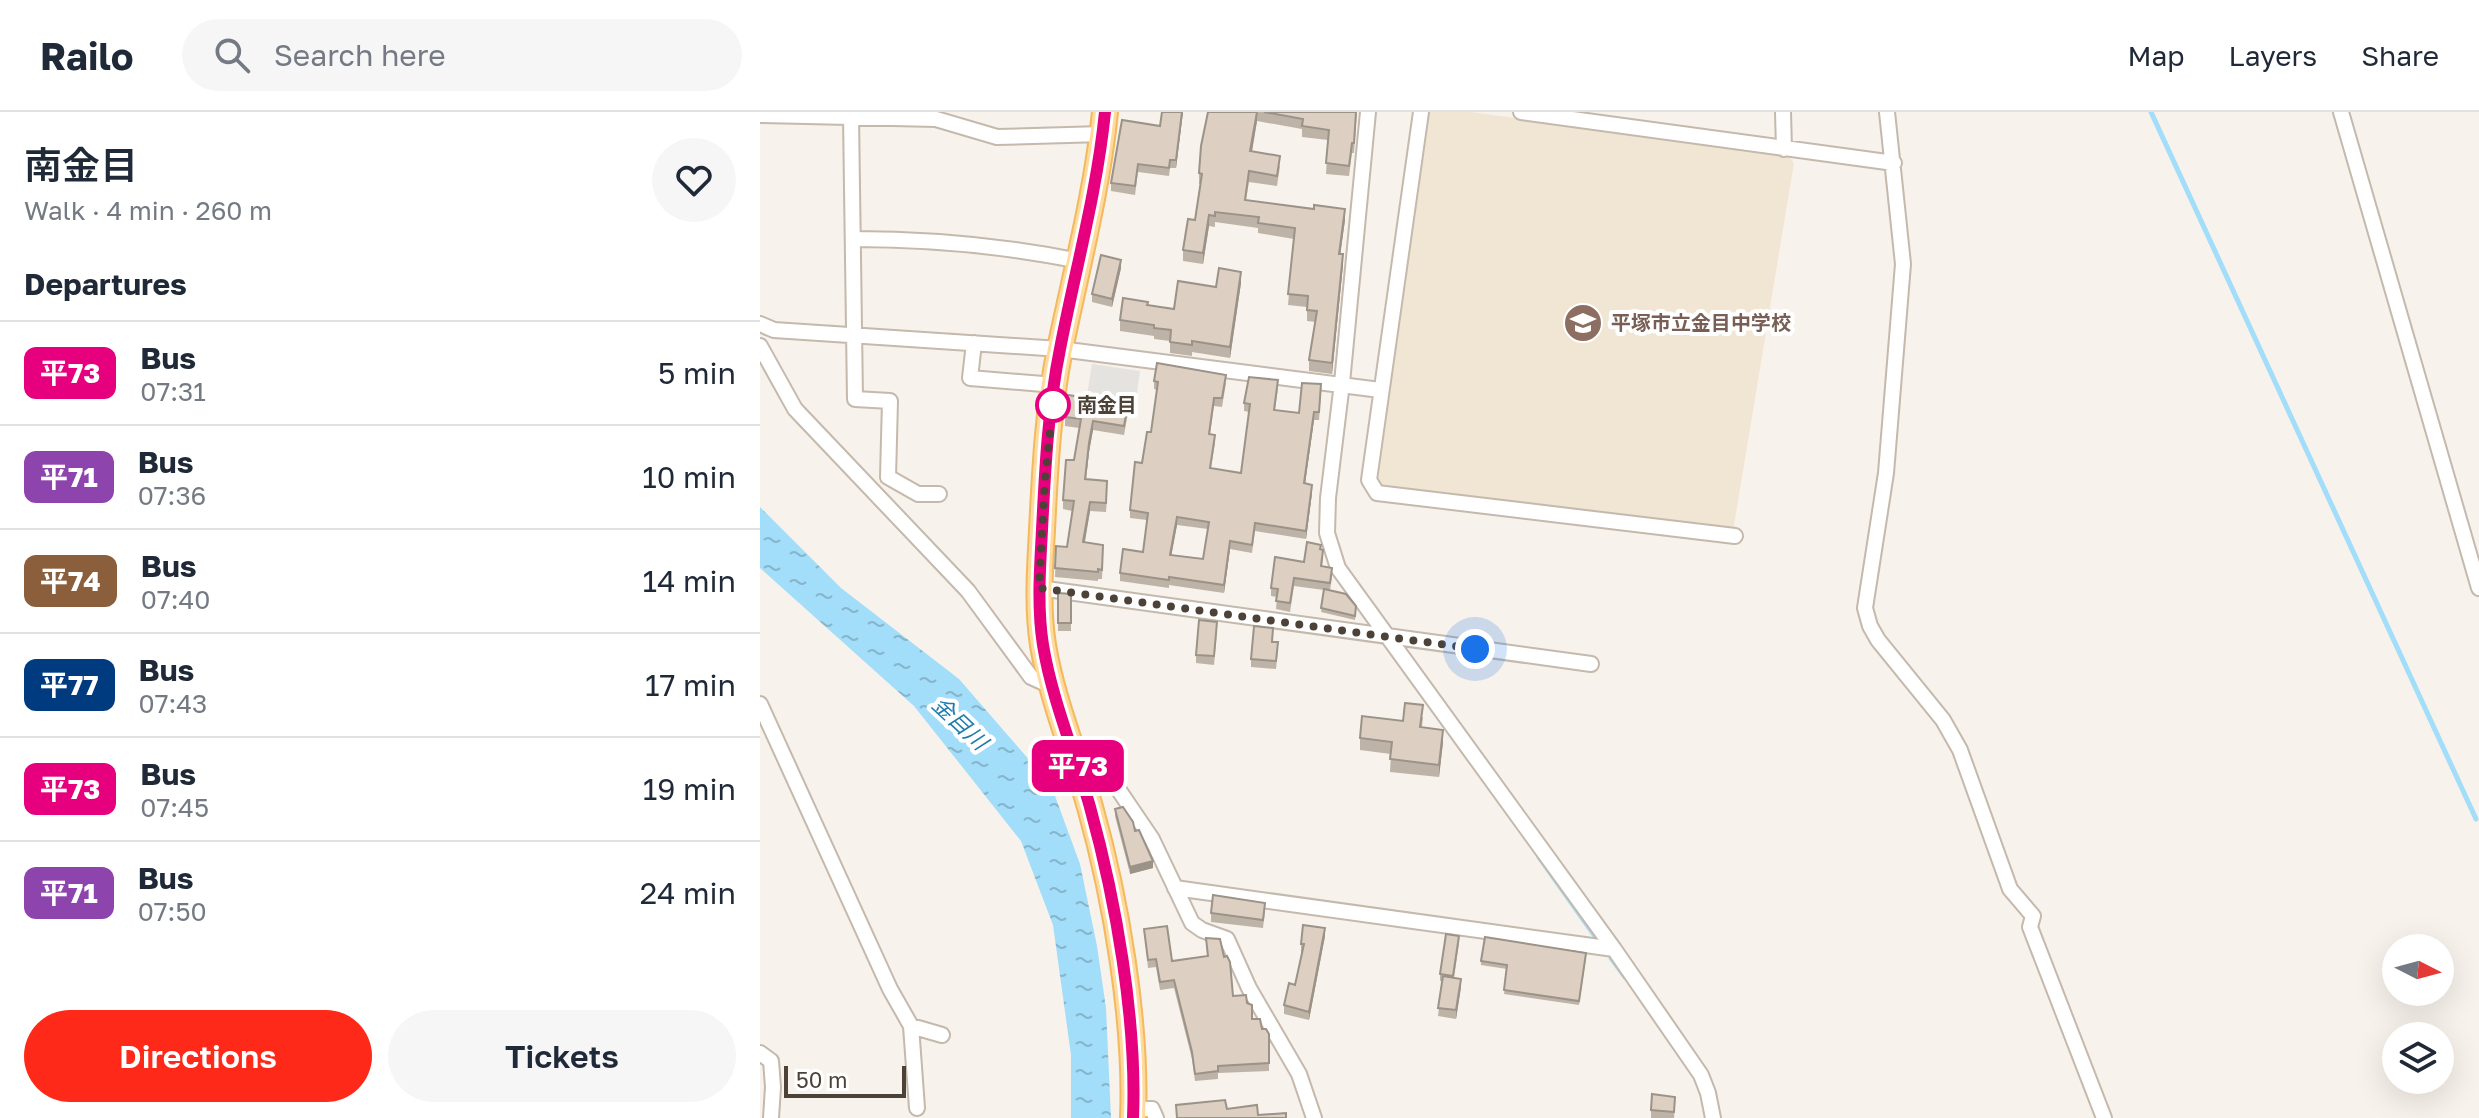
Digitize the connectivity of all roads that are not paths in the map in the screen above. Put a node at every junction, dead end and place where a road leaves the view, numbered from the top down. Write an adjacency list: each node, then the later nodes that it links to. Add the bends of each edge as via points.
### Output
1 (1368, 112): 19 (street)
2 (1421, 112): 21 (street)
3 (1521, 112): 10 (street)
4 (1783, 112): 10 (street)
5 (1887, 112): 11 (street)
6 (2341, 112): 27 (street)
7 (760, 115): 8 (street)
8 (851, 116): 9 (street, via 936,119 997,137); 12 (street)
9 (1104, 123): 13 (main road)
10 (1784, 149): 11 (street)
11 (1894, 163): 44 (street, via 1903,264 1886,473 1865,608 1878,640 1943,720 1960,750 2010,889 2033,916 2030,927)
12 (854, 239): 13 (street, via 1017,248); 15 (street)
13 (1080, 261): 18 (main road)
14 (760, 324): 15 (street, via 774,330)
15 (855, 336): 16 (street); 22 (street, via 855,399 890,401 888,477)
16 (974, 343): 18 (street); 20 (street, via 970,378)
17 (760, 346): 24 (street, via 795,409)
18 (1060, 349): 19 (street); 20 (main road)
19 (1342, 383): 21 (street); 28 (street, via 1327,533 1338,568)
20 (1055, 385): 26 (main road)
21 (1380, 390): 25 (street, via 1369,480 1377,493)
22 (908, 489): 23 (street); 24 (street)
23 (939, 494)
24 (891, 512): 30 (street, via 968,591 1031,677)
25 (1735, 536)
26 (1039, 588): 28 (street); 30 (main road)
27 (2479, 588)
28 (1388, 637): 29 (street); 34 (street)
29 (1591, 664)
30 (1053, 688): 32 (main road)
31 (760, 704): 35 (street)
32 (1074, 752): 33 (street, via 1087,749 1095,755 1152,839); 39 (main road, via 1112,902 1129,1018)
33 (1175, 888): 34 (street); 42 (street, via 1192,923 1227,939 1299,1074)
34 (1614, 949): 43 (street, via 1701,1075)
35 (911, 1026): 36 (street); 38 (street)
36 (942, 1035)
37 (760, 1053): 40 (street, via 771,1061)
38 (917, 1113)
39 (1133, 1114): 41 (street, via 1152,1109)
40 (771, 1118)
41 (1156, 1118)
42 (1314, 1118)
43 (1713, 1118)
44 (2104, 1118)

